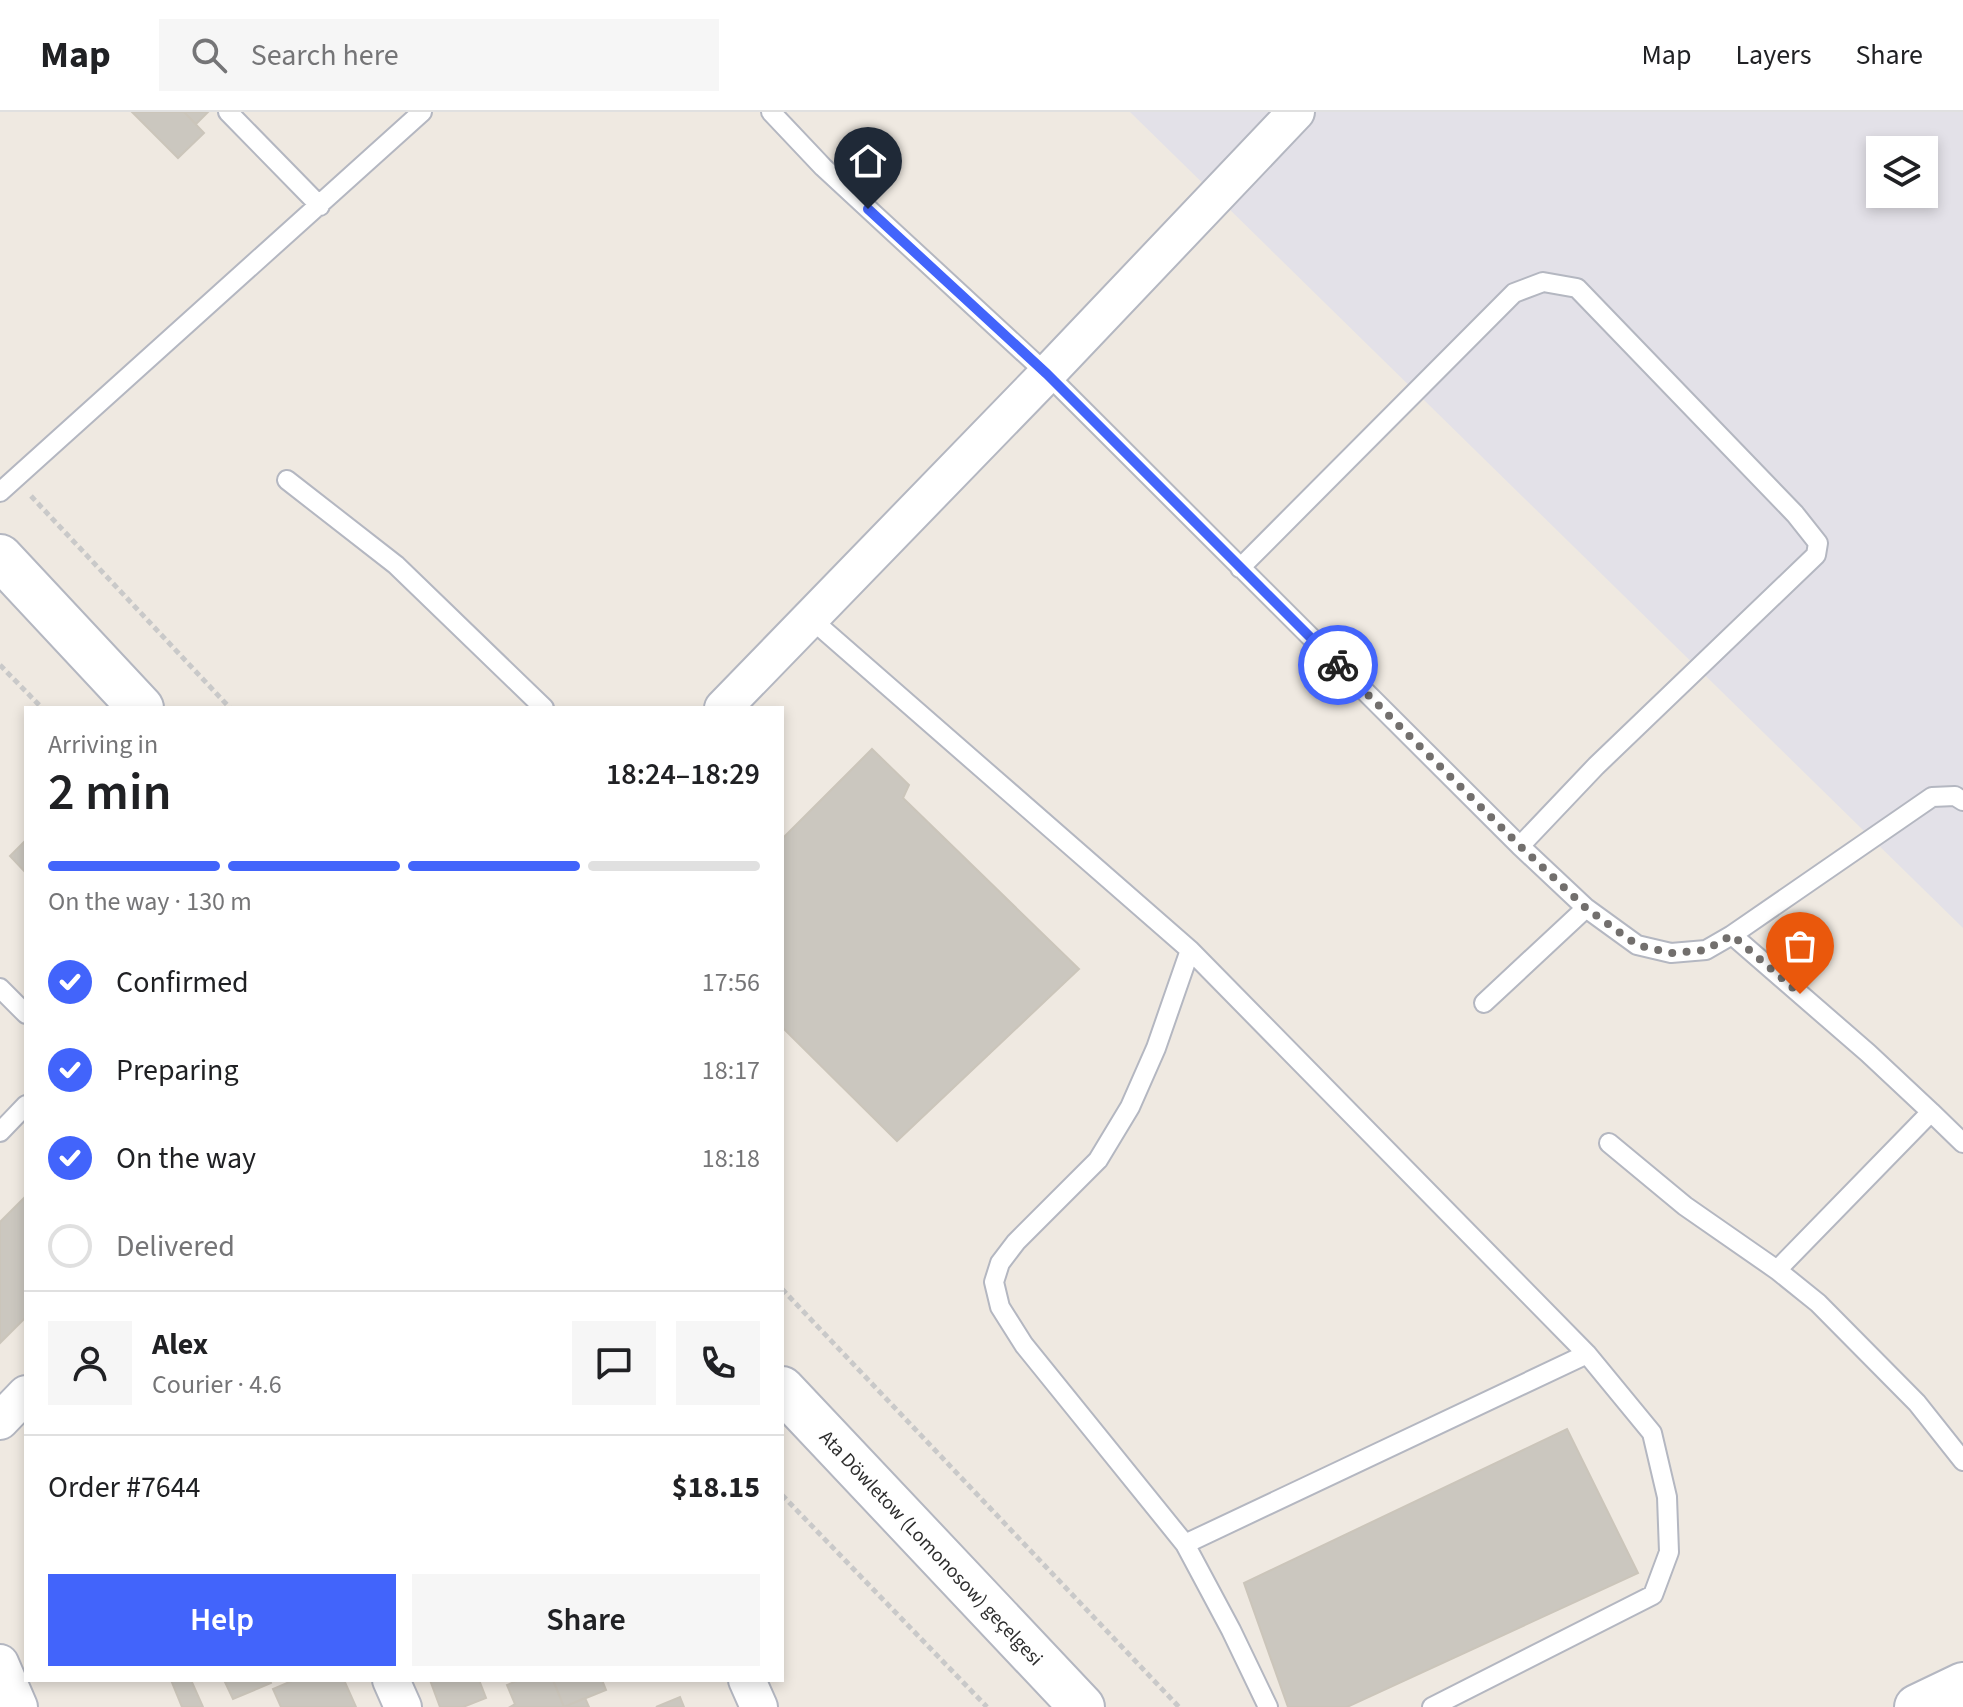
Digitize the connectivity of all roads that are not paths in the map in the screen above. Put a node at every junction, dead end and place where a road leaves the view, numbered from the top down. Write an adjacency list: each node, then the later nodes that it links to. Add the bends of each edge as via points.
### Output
1 (228, 112): 5 (lane)
2 (422, 112): 5 (lane)
3 (771, 112): 6 (lane, via 823,167)
4 (1296, 112): 6 (street)
5 (320, 206): 8 (lane)
6 (1047, 374): 10 (lane); 11 (street)
7 (287, 480): 13 (lane, via 396,565)
8 (7, 485)
9 (0, 557): 12 (street)
10 (1240, 568): 16 (lane); 16 (lane, via 1514,293 1543,282 1577,288 1818,543 1816,555)
11 (810, 618): 14 (street); 19 (lane)
12 (139, 706)
13 (542, 706)
14 (725, 706)
15 (1963, 801): 18 (lane, via 1932,797)
16 (1520, 846): 17 (lane)
17 (1586, 908): 18 (lane, via 1637,945 1671,953 1706,950); 21 (lane)
18 (1732, 935): 24 (lane)
19 (1190, 950): 29 (lane); 34 (lane, via 1130,1107 1098,1160 1016,1242 994,1282 1000,1307 1024,1345)
20 (0, 988): 22 (lane)
21 (1484, 1003)
22 (24, 1012)
23 (24, 1107): 25 (lane)
24 (1931, 1112): 27 (lane); 28 (lane)
25 (0, 1132)
26 (1609, 1143): 28 (lane, via 1685,1206)
27 (1963, 1143)
28 (1777, 1270): 33 (lane, via 1818,1303 1917,1403)
29 (1587, 1354): 34 (lane); 44 (lane, via 1652,1433 1667,1497 1669,1552 1653,1595)
30 (784, 1391): 42 (street, Ata Döwletow (Lomonosow) geçelgesi)
31 (24, 1396): 32 (street)
32 (0, 1421)
33 (1963, 1461)
34 (1185, 1544): 43 (lane)
35 (0, 1663): 39 (street)
36 (392, 1682): 40 (street)
37 (748, 1682): 41 (street)
38 (1963, 1685): 45 (street)
39 (19, 1707)
40 (403, 1707)
41 (759, 1707)
42 (1082, 1707)
43 (1268, 1707)
44 (1432, 1707)
45 (1917, 1707)

